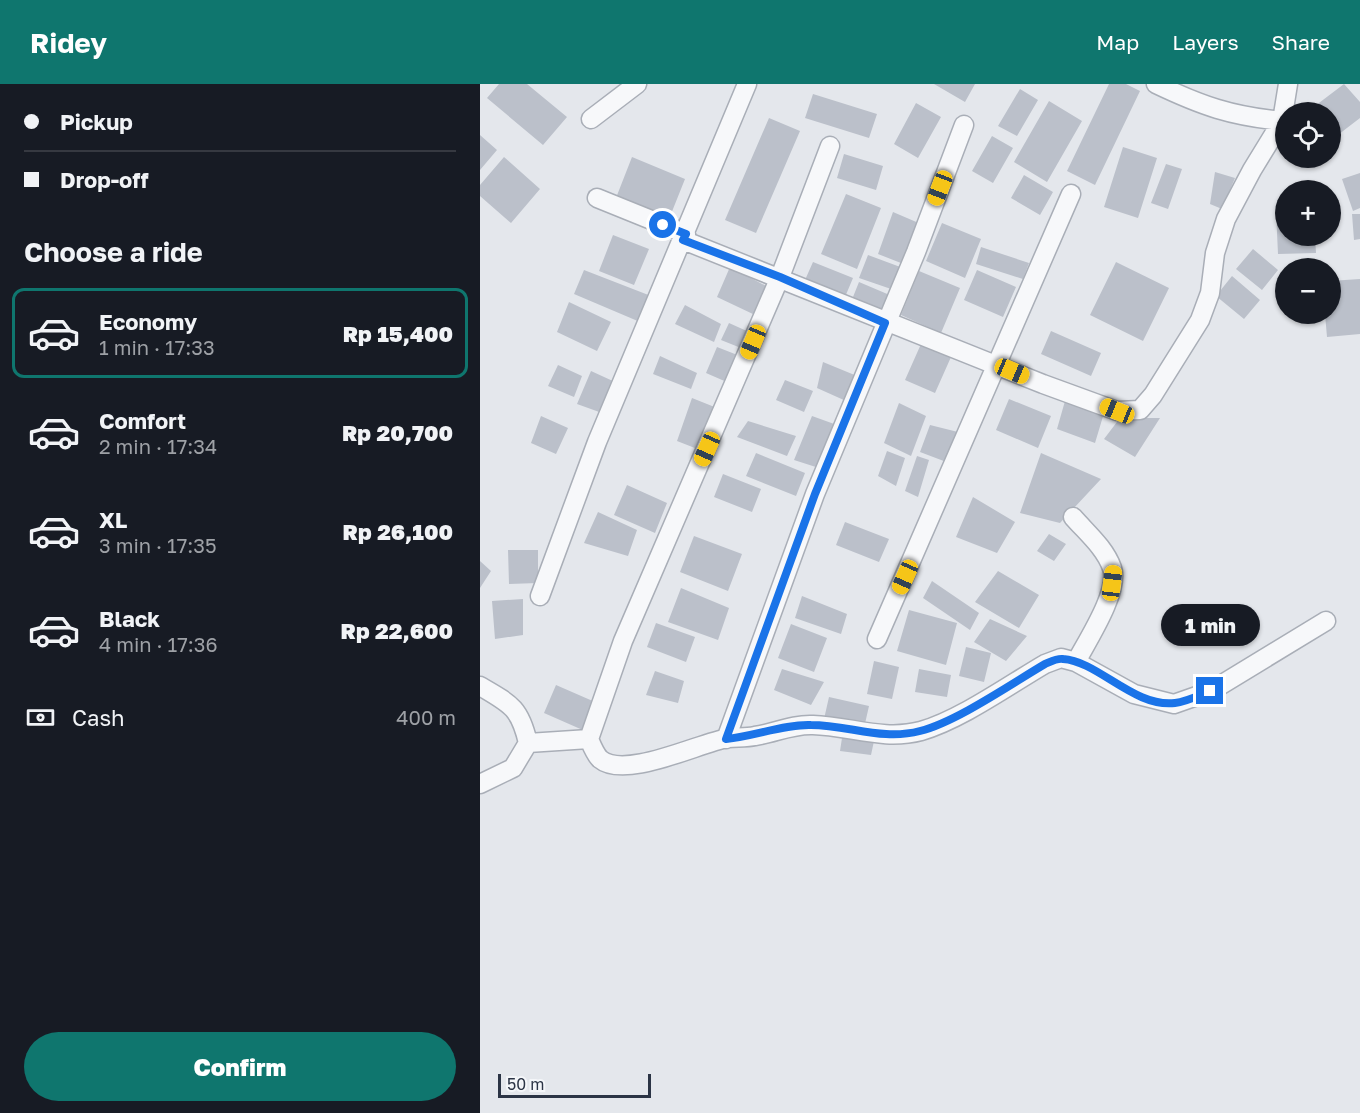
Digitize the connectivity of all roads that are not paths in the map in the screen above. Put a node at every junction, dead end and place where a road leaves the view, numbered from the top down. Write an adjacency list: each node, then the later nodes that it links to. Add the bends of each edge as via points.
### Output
1 (637, 84): 6 (street)
2 (747, 84): 13 (street)
3 (1156, 84): 7 (street, via 1212,109)
4 (1288, 84): 5 (street)
5 (1285, 102)
6 (591, 119)
7 (1275, 120)
8 (964, 125): 15 (street)
9 (1275, 132): 16 (street, via 1226,219 1200,320 1140,410 1117,411)
10 (830, 146): 14 (street)
11 (1071, 194): 16 (street)
12 (597, 198): 13 (street)
13 (684, 237): 14 (street); 18 (street, via 597,442)
14 (780, 277): 15 (street); 23 (street, via 623,641)
15 (885, 323): 16 (street); 24 (street, via 815,494)
16 (996, 364): 20 (street)
17 (1073, 517): 21 (street, via 1102,548 1113,570 1110,596)
18 (540, 596)
19 (1326, 621): 21 (street, via 1210,691 1174,704 1134,694)
20 (878, 639)
21 (1076, 662): 24 (street, via 1061,658 1045,664 921,731 889,736 814,724)
22 (480, 686): 25 (street, via 519,712)
23 (589, 739): 24 (street, via 601,759 627,765); 25 (street)
24 (726, 739)
25 (528, 743): 26 (street, via 513,768)
26 (480, 784)

